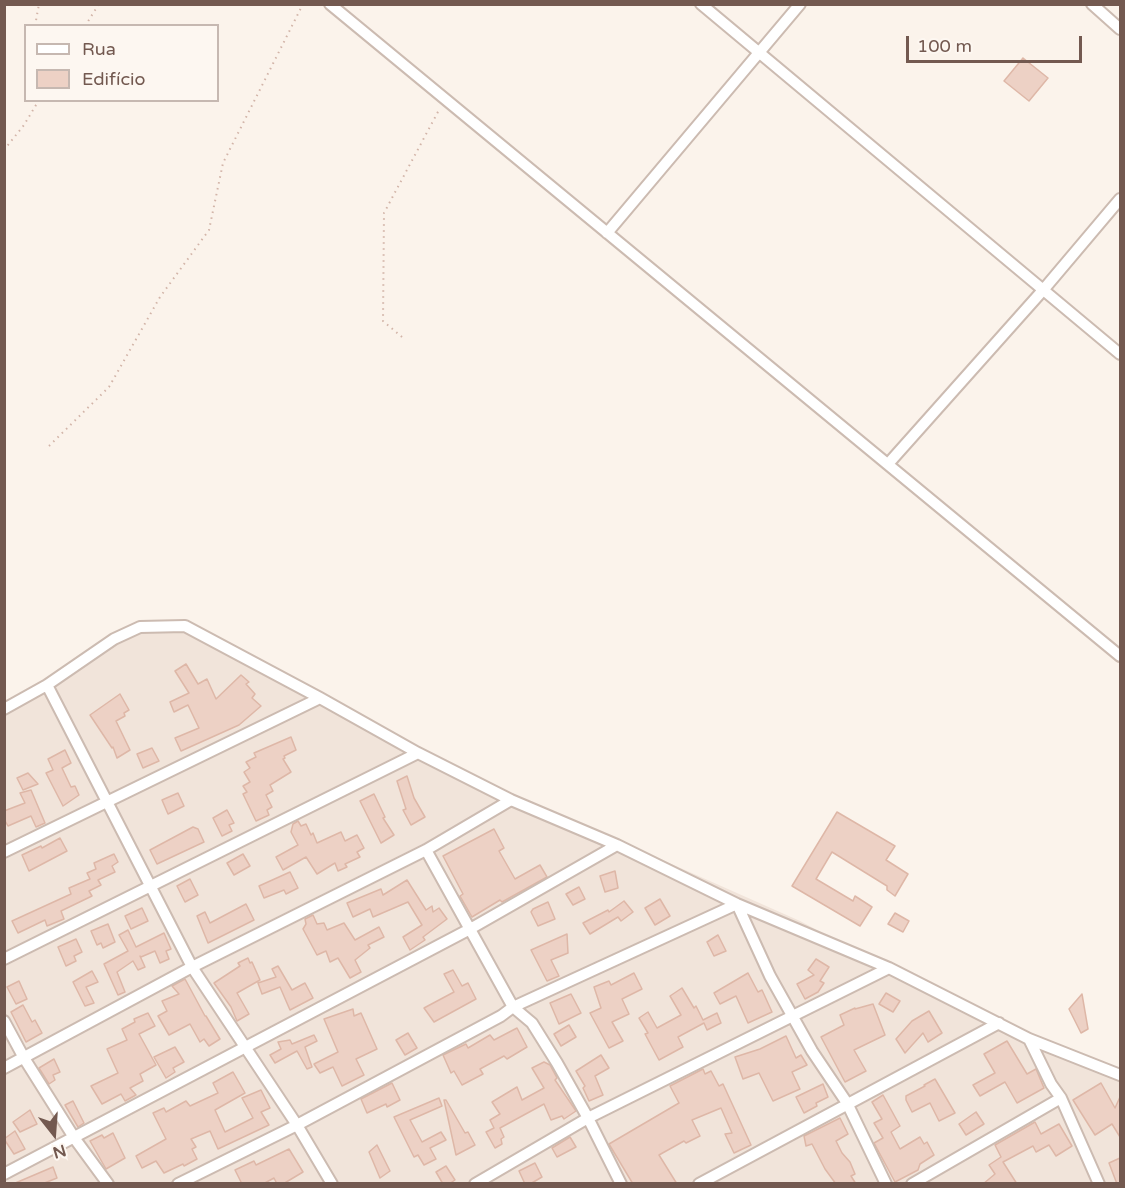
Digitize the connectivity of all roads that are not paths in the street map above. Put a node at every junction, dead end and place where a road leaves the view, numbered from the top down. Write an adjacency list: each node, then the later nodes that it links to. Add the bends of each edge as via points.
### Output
1 (330, 4): 8 (street)
2 (701, 4): 6 (street)
3 (800, 4): 6 (street)
4 (1092, 4): 5 (street)
5 (1120, 29)
6 (759, 53): 8 (street); 9 (street)
7 (1120, 200): 9 (street)
8 (607, 233): 11 (street)
9 (1044, 290): 10 (street); 11 (street)
10 (1120, 354)
11 (888, 464): 12 (street)
12 (1120, 656)
13 (47, 685): 14 (street, via 114,639 140,627 185,626); 15 (street); 18 (street)
14 (320, 698): 16 (street); 18 (street)
15 (4, 709)
16 (418, 753): 17 (street); 22 (street)
17 (511, 800): 19 (street); 20 (street)
18 (107, 802): 21 (street); 22 (street)
19 (616, 845): 23 (street); 24 (street)
20 (426, 850): 24 (street); 26 (street)
21 (4, 852)
22 (152, 886): 25 (street); 26 (street)
23 (737, 904): 27 (street); 28 (street); 29 (street)
24 (470, 929): 28 (street); 33 (street)
25 (4, 959)
26 (192, 967): 33 (street); 34 (street)
27 (889, 969): 29 (street); 31 (street)
28 (513, 1007): 39 (street, via 532,1023); 40 (street)
29 (792, 1017): 38 (street); 39 (street)
30 (4, 1021): 34 (street)
31 (999, 1023): 32 (street); 38 (street)
32 (1029, 1039): 36 (street); 37 (street)
33 (245, 1046): 40 (street); 41 (street)
34 (24, 1058): 35 (street); 41 (street)
35 (4, 1068)
36 (1120, 1075)
37 (1061, 1098): 50 (street); 51 (street)
38 (847, 1103): 48 (street); 49 (street)
39 (588, 1118): 46 (street); 47 (street)
40 (297, 1125): 44 (street); 45 (street)
41 (75, 1139): 42 (street); 43 (street)
42 (4, 1174)
43 (108, 1184)
44 (178, 1184)
45 (332, 1184)
46 (476, 1184)
47 (621, 1184)
48 (699, 1184)
49 (886, 1184)
50 (912, 1184)
51 (1099, 1184)

